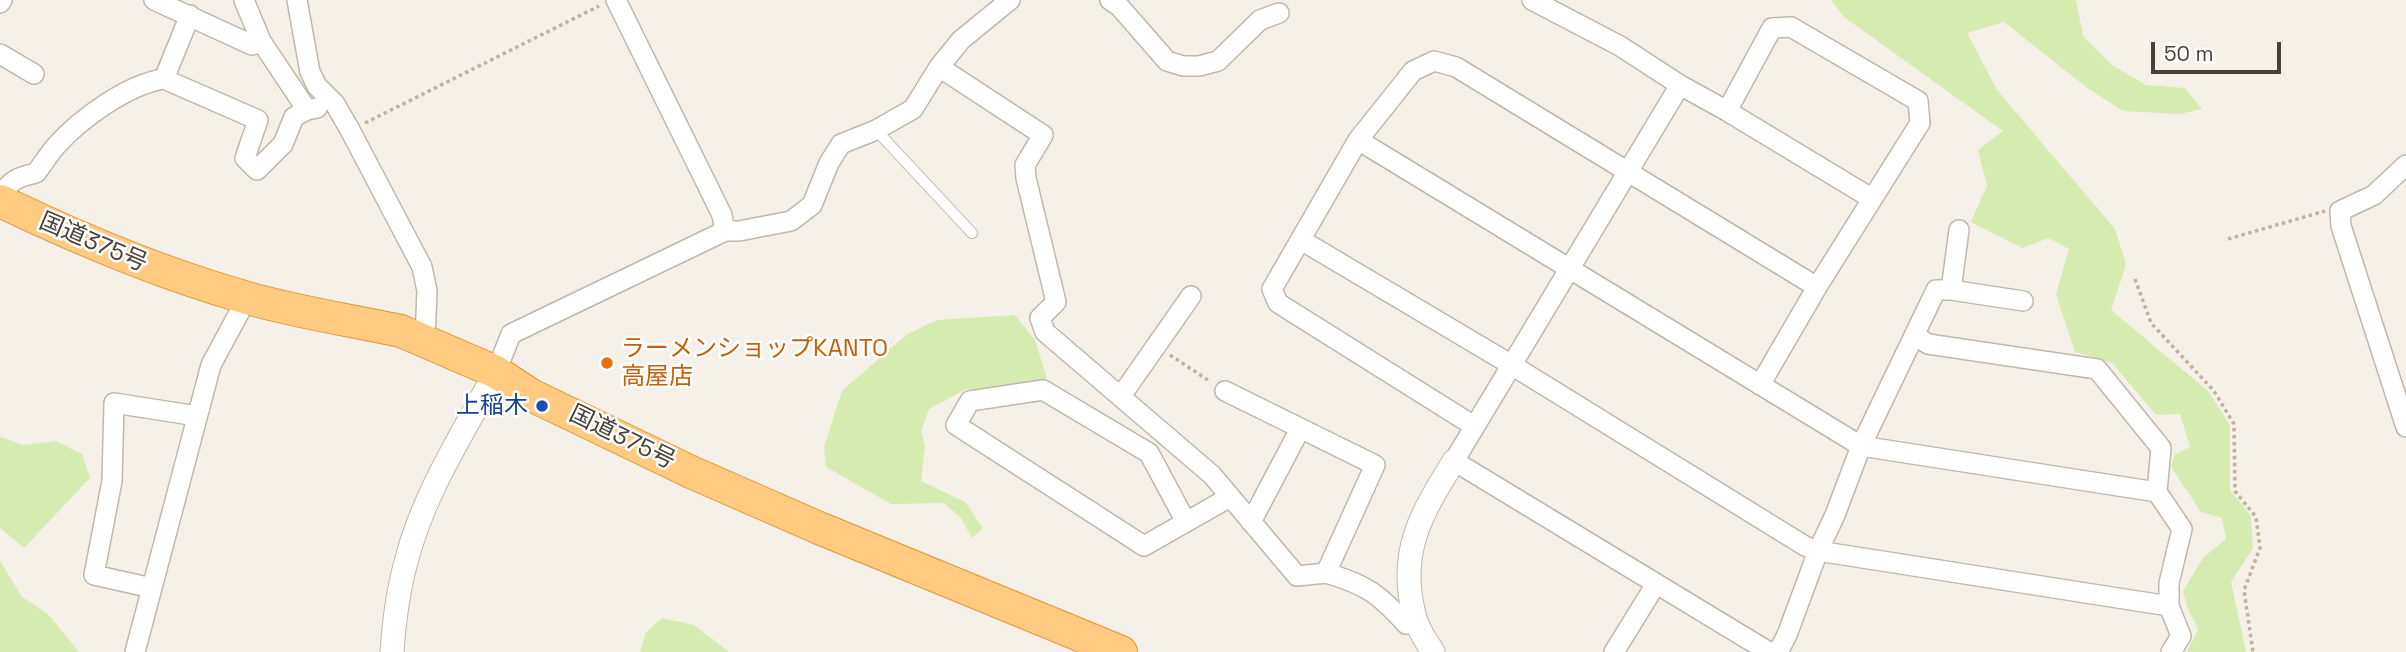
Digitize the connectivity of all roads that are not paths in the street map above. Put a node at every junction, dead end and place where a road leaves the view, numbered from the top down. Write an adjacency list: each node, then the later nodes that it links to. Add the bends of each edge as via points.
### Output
1 (154, 0): 9 (street)
2 (244, 0): 10 (street)
3 (298, 0): 16 (street, via 310,72)
4 (1009, 0): 12 (street, via 961,40)
5 (1110, 0): 8 (street, via 1167,61 1183,66 1218,61 1260,20)
6 (1532, 0): 15 (street, via 1620,46)
7 (609, 3): 26 (street, via 722,215)
8 (1279, 13)
9 (190, 15): 10 (street, via 252,45); 14 (street)
10 (261, 41): 17 (street)
11 (0, 54): 13 (street)
12 (939, 67): 19 (street, via 913,109); 41 (street, via 1043,135 1026,165 1056,302 1040,318 1045,332)
13 (34, 74)
14 (164, 79): 17 (street, via 258,120 245,158 257,170 283,144 294,117); 24 (street, via 150,80 100,108 56,146 36,173 7,185)
15 (1680, 85): 18 (street); 22 (street)
16 (335, 104): 17 (street); 36 (street, via 422,267 427,291)
17 (307, 110)
18 (1727, 111): 23 (street); 23 (street, via 1772,28 1791,27 1918,101 1920,123)
19 (876, 130): 26 (street, via 841,144 812,205 791,221); 27 (lane)
20 (1358, 140): 22 (street, via 1413,71 1434,61 1456,67); 28 (street); 29 (street)
21 (2406, 164): 44 (street, via 2374,195 2340,211)
22 (1628, 172): 29 (street); 30 (street)
23 (1871, 198): 30 (street)
24 (0, 200): 33 (highway, 国道375号, via 165,273)
25 (1959, 230): 31 (street)
26 (725, 231): 38 (street, via 511,334)
27 (972, 233)
28 (1301, 240): 37 (street); 43 (street, via 1272,289 1278,303)
29 (1571, 268): 37 (street); 39 (street)
30 (1817, 287): 39 (street)
31 (1951, 290): 34 (street); 35 (street, via 1936,290)
32 (1191, 296): 41 (street)
33 (247, 298): 36 (highway, 国道375号); 42 (street, via 211,365)
34 (2023, 301)
35 (1915, 335): 46 (street); 48 (street, via 1928,344 2097,369 2161,449)
36 (425, 340): 38 (highway, 国道375号)
37 (1510, 364): 43 (street); 52 (street)
38 (496, 372): 59 (street, via 438,476 422,516 406,561); 60 (highway, 国道375号, via 531,395 691,472)
39 (1760, 385): 46 (street)
40 (1225, 391): 45 (street)
41 (1121, 396): 49 (street, via 1212,475)
42 (197, 416): 55 (street); 55 (street, via 114,403 112,481 94,575)
43 (1474, 426): 47 (street)
44 (2406, 426)
45 (1300, 429): 51 (street); 53 (street, via 1375,465)
46 (1861, 446): 48 (street); 52 (street)
47 (1454, 461): 54 (street); 57 (street, via 1415,532 1408,580)
48 (2157, 492): 56 (street, via 2182,529 2169,583)
49 (1230, 497): 50 (street); 51 (street)
50 (1186, 522): 50 (street, via 1149,453 1043,390 970,401 956,425 1144,546)
51 (1251, 522): 53 (street, via 1297,576)
52 (1818, 551): 56 (street); 64 (street)
53 (1326, 573): 57 (street, via 1364,586 1406,624)
54 (1656, 584): 62 (street); 63 (street)
55 (152, 588): 58 (street)
56 (2169, 606): 65 (street, via 2181,636)
57 (1415, 620): 61 (street)
58 (135, 652)
59 (392, 652)
60 (1121, 652)
61 (1433, 652)
62 (1614, 652)
63 (1769, 652)
64 (1778, 652)
65 (2171, 652)

